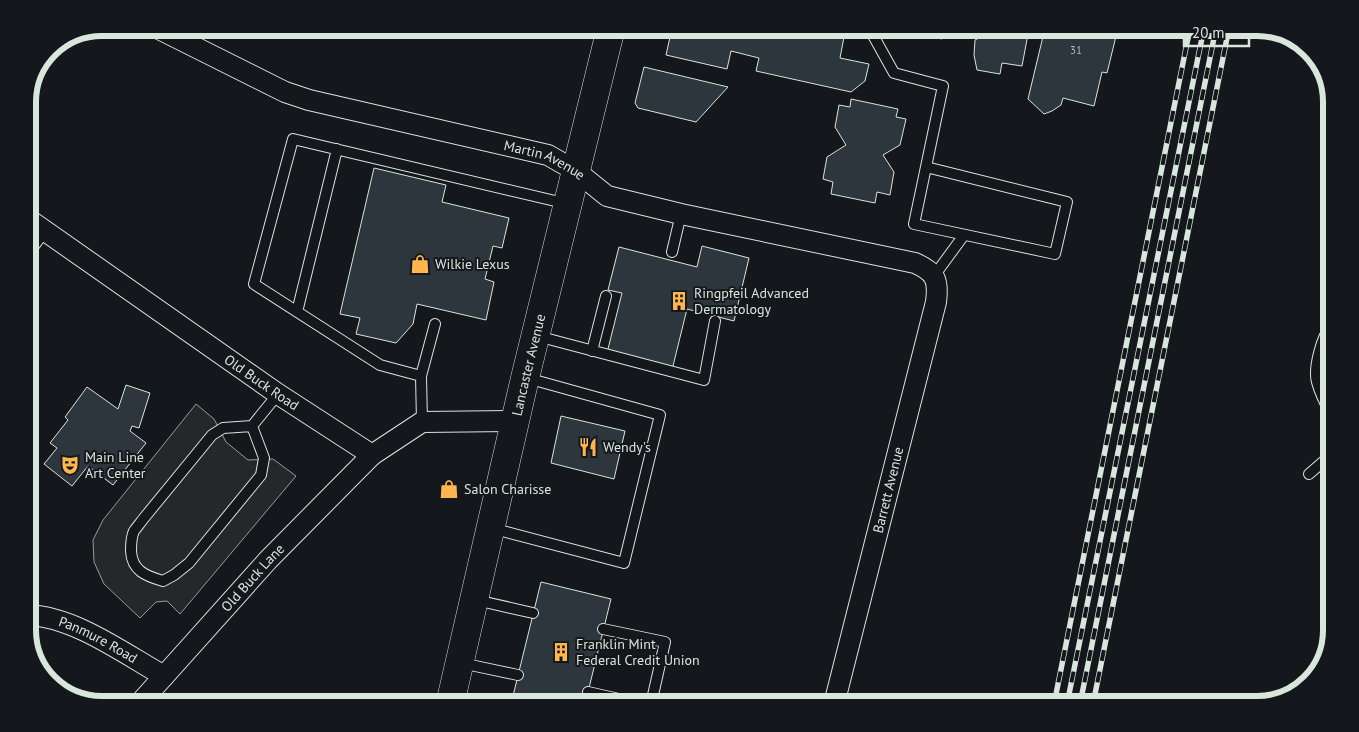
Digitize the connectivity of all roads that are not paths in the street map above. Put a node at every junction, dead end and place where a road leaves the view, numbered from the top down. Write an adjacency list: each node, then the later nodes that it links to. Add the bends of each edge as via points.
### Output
1 (173, 36): 6 (street, Martin Avenue, via 285,92 548,155)
2 (609, 36): 6 (highway, Lancaster Avenue)
3 (873, 36): 5 (lane, via 894,73 943,86)
4 (337, 149): 7 (lane); 16 (lane); 16 (lane, via 293,139 254,284)
5 (926, 167): 11 (lane, via 914,224); 11 (lane, via 1067,202 1055,254)
6 (576, 171): 7 (highway, Lancaster Avenue); 8 (street, Martin Avenue, via 607,196)
7 (568, 204): 19 (highway, Lancaster Avenue)
8 (681, 214): 13 (lane); 14 (street, Martin Avenue, via 915,262)
9 (36, 225): 10 (street, Old Buck Road)
10 (45, 231): 12 (lane); 24 (street, Old Buck Road)
11 (964, 234): 14 (lane)
12 (36, 243)
13 (672, 252)
14 (934, 276): 44 (street, Barrett Avenue, via 936,302)
15 (606, 296): 21 (lane)
16 (298, 312): 22 (lane, via 380,365)
17 (716, 321): 21 (lane, via 704,380)
18 (435, 324): 22 (lane)
19 (536, 336): 21 (lane); 23 (highway, Lancaster Avenue)
20 (1323, 343): 25 (lane, via 1316,380)
21 (592, 351)
22 (421, 376): 27 (lane)
23 (525, 378): 26 (highway, Lancaster Avenue); 32 (lane, via 660,415 624,563)
24 (278, 394): 28 (lane); 29 (street, Old Buck Road)
25 (1323, 395)
26 (515, 421): 27 (street); 32 (highway, Lancaster Avenue)
27 (422, 422): 29 (street)
28 (252, 426): 28 (lane, via 264,458 261,475 255,483 189,563 174,576 163,581 137,570 131,559 131,543 133,532 144,518 212,436 223,428)
29 (372, 455): 38 (street, Old Buck Lane, via 268,560)
30 (1323, 462): 31 (lane)
31 (1309, 474)
32 (490, 528): 33 (highway, Lancaster Avenue)
33 (474, 600): 34 (lane); 39 (highway, Lancaster Avenue)
34 (533, 613)
35 (36, 616): 38 (street, Panmure Road, via 84,630)
36 (603, 629): 43 (lane, via 666,642)
37 (518, 675): 39 (lane)
38 (164, 676): 41 (street, Old Buck Lane)
39 (457, 689)
40 (588, 692): 42 (lane)
41 (146, 696)
42 (606, 696)
43 (653, 696)
44 (836, 696)

